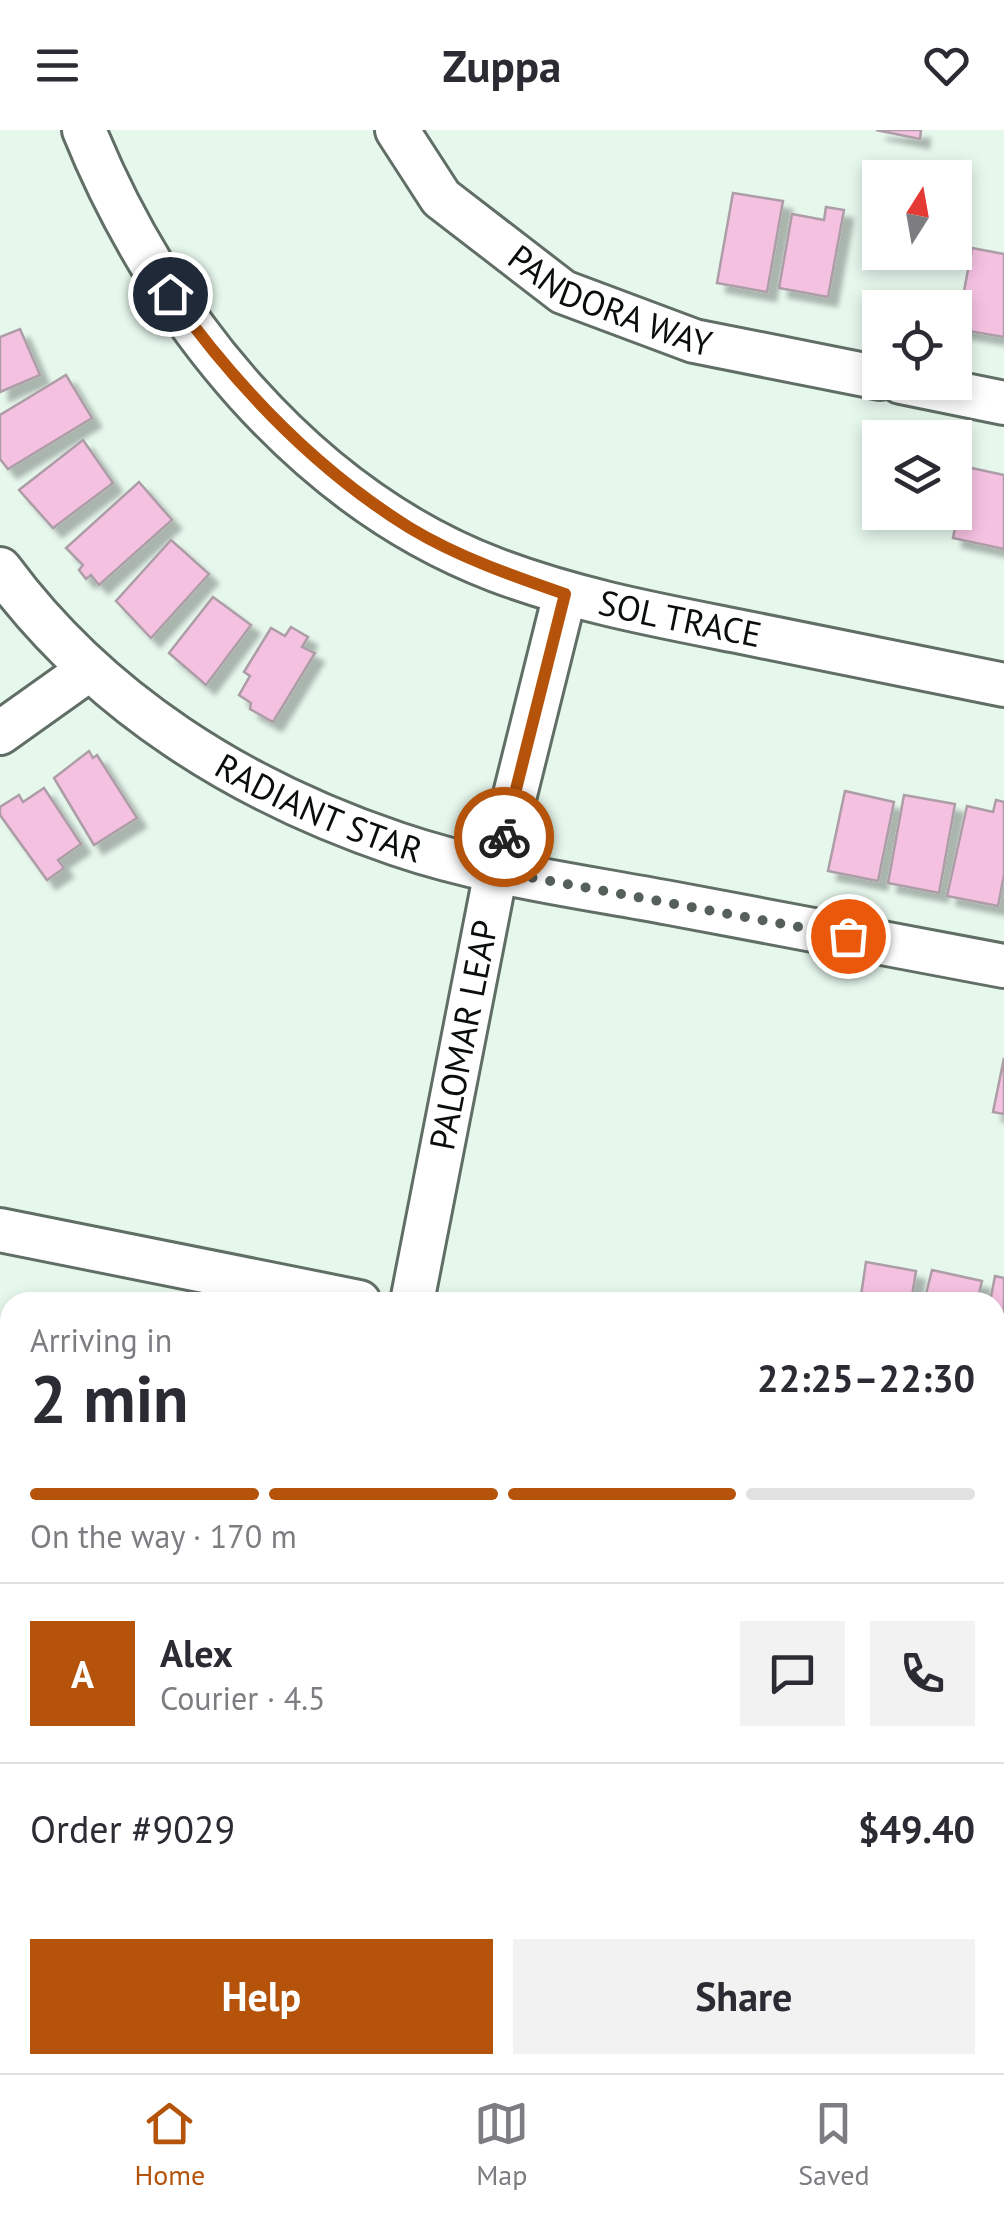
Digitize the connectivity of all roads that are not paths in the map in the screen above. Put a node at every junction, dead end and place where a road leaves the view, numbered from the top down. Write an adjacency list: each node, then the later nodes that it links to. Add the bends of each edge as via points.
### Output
1 (84, 130): 7 (street, SOL TRACE, via 152,269 271,418 412,529)
2 (398, 130): 3 (street, PANDORA WAY, via 442,198 563,292 694,341)
3 (862, 374)
4 (972, 396): 5 (street)
5 (1004, 403)
6 (0, 569): 8 (street, RADIANT STAR)
7 (565, 594): 9 (street, SOL TRACE); 11 (street, PALOMAR LEAP)
8 (87, 670): 10 (street); 11 (street, RADIANT STAR, via 143,716 228,770 398,844)
9 (1004, 685)
10 (0, 733)
11 (496, 871): 12 (street, RADIANT STAR); 15 (street, PALOMAR LEAP)
12 (1004, 966)
13 (0, 1230): 14 (street)
14 (308, 1292)
15 (414, 1292)

